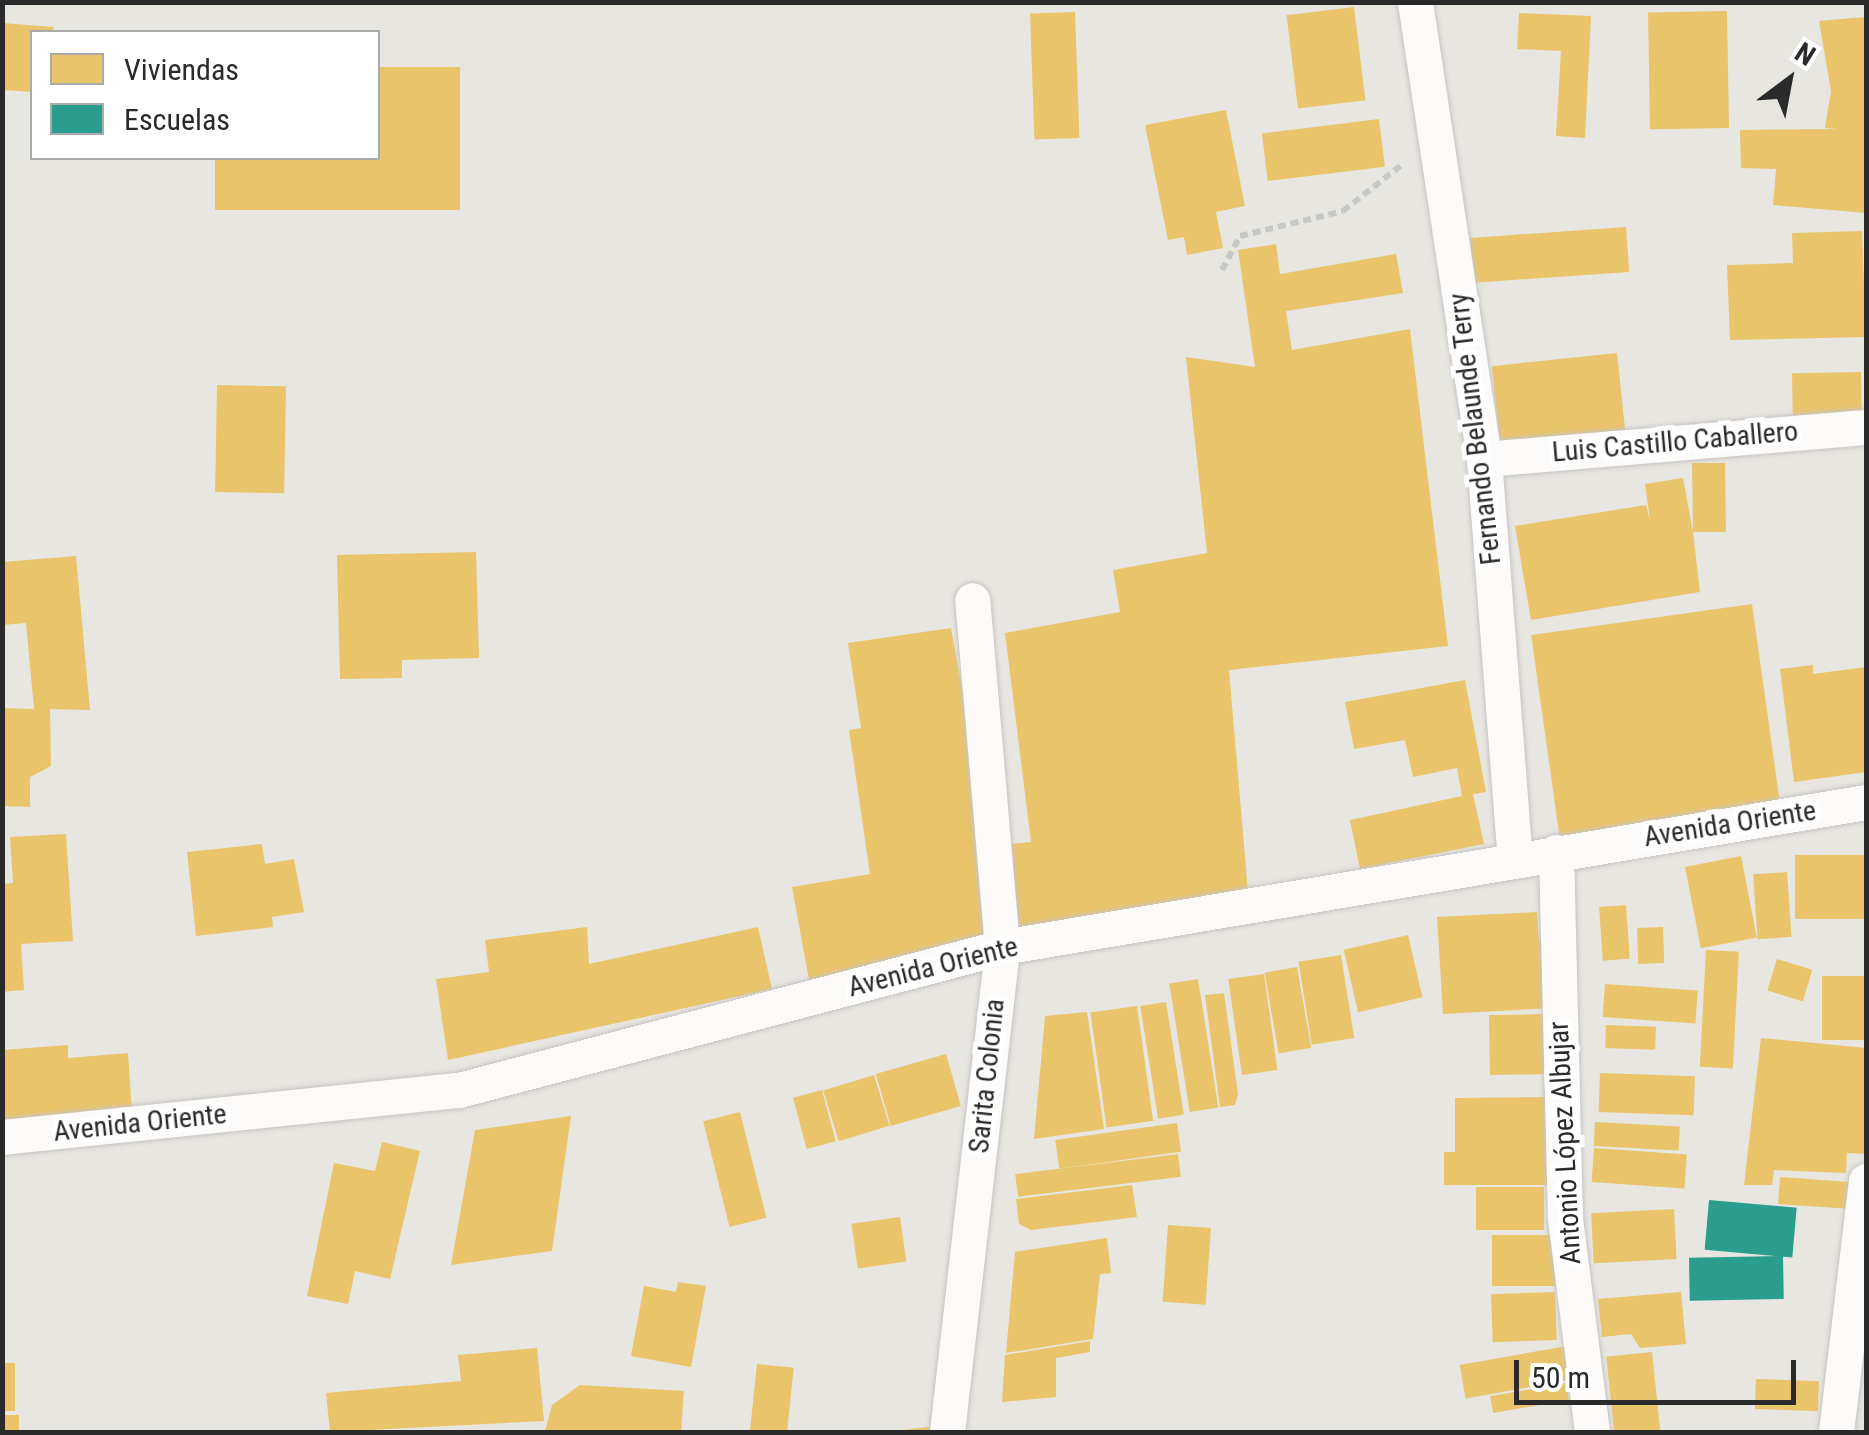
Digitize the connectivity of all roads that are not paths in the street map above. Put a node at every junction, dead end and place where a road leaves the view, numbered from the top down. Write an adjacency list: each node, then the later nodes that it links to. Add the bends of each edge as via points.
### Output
1 (1415, 2): 3 (street, Fernando Belaunde Terry)
2 (1866, 427): 3 (street, Luis Castillo Caballero)
3 (1484, 459): 7 (street, Fernando Belaunde Terry)
4 (972, 600): 8 (street, Sarita Colonia)
5 (1866, 802): 6 (street, Avenida Oriente)
6 (1556, 852): 7 (street, Avenida Oriente); 12 (street, Antonio López Albujar, via 1565,1218)
7 (1515, 858): 8 (street, Avenida Oriente)
8 (1002, 947): 9 (street, Avenida Oriente, via 459,1090); 11 (street, Sarita Colonia)
9 (2, 1136)
10 (1866, 1181): 13 (street)
11 (948, 1432)
12 (1592, 1432)
13 (1836, 1432)

